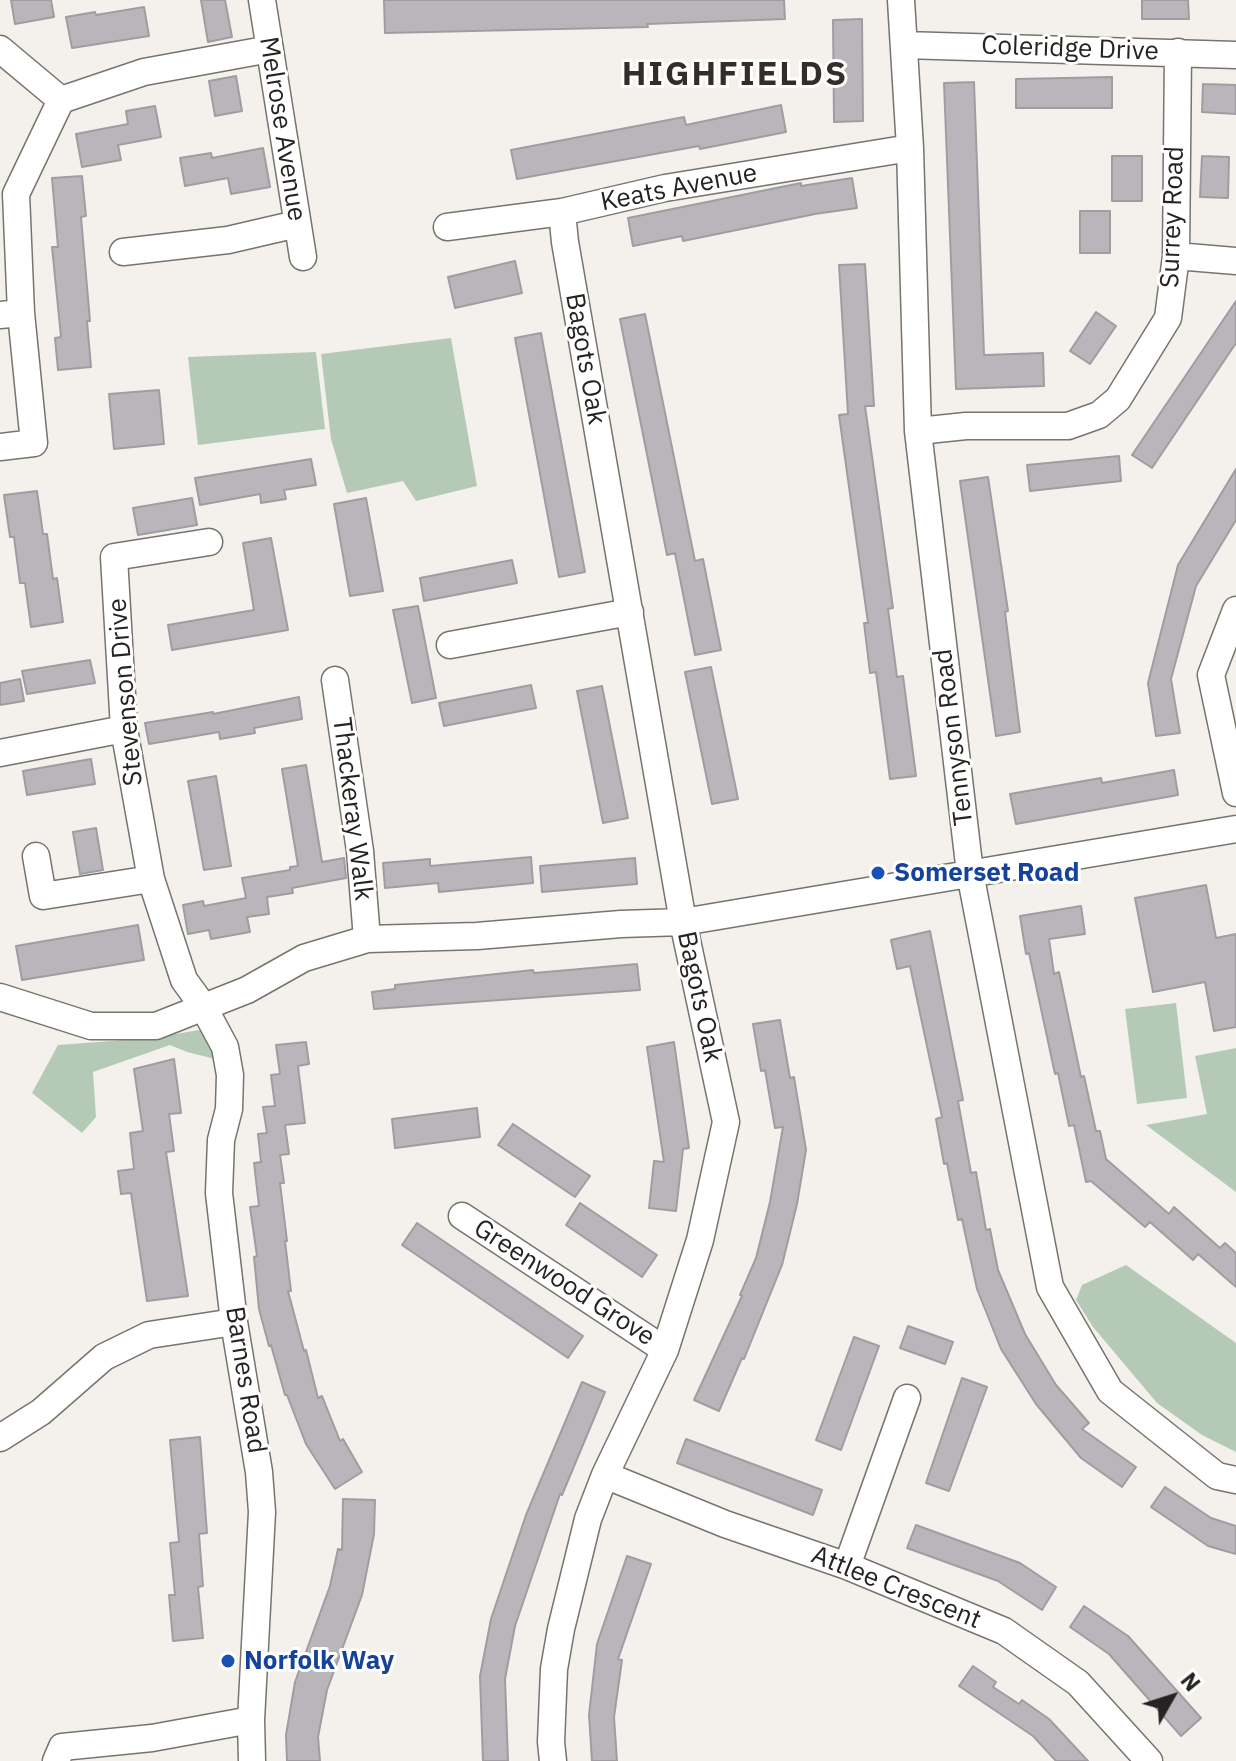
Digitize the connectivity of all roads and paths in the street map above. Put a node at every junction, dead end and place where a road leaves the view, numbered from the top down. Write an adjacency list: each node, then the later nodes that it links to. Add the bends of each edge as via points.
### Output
1 (262, 0): 5 (street, Melrose Avenue)
2 (901, 0): 3 (street, Tennyson Road)
3 (904, 45): 6 (street, Coleridge Drive); 9 (street, Tennyson Road)
4 (0, 49): 8 (street)
5 (270, 49): 8 (street, via 144,72); 11 (street, Melrose Avenue)
6 (1178, 52): 7 (street, Coleridge Drive); 14 (street, Surrey Road)
7 (1236, 55)
8 (61, 100): 17 (street, via 16,194)
9 (910, 148): 10 (street, Keats Avenue, via 665,188); 18 (street, Tennyson Road)
10 (562, 212): 12 (street, Keats Avenue); 22 (street, Bagots Oak)
11 (297, 224): 13 (street, via 228,240); 15 (street, Melrose Avenue)
12 (447, 227)
13 (123, 252)
14 (1176, 256): 16 (street); 18 (street, Surrey Road, via 1168,318 1118,399 1099,415 1068,426)
15 (303, 257)
16 (1236, 261)
17 (11, 314): 19 (street, via 34,443)
18 (918, 431): 30 (street, Tennyson Road)
19 (0, 447)
20 (209, 542): 25 (street, Stevenson Drive, via 114,557)
21 (1236, 610): 27 (street, via 1211,675)
22 (630, 612): 23 (street); 32 (street, Bagots Oak)
23 (450, 645)
24 (335, 680): 33 (street, Thackeray Walk)
25 (124, 729): 26 (street); 31 (street, Stevenson Drive)
26 (0, 753)
27 (1236, 793)
28 (1236, 829): 30 (street)
29 (36, 856): 31 (street, via 43,896)
30 (970, 873): 32 (street); 42 (street, Tennyson Road, via 1050,1287 1110,1391 1217,1476)
31 (151, 879): 35 (street, Stevenson Drive, via 184,980)
32 (683, 922): 33 (street); 38 (street, Bagots Oak, via 726,1122 700,1240)
33 (367, 939): 35 (street, via 304,958 247,990)
34 (0, 997): 35 (street, via 91,1026 156,1026)
35 (203, 1006): 37 (street, Barnes Road, via 225,1047 230,1075 219,1193)
36 (462, 1216): 38 (street, Greenwood Grove)
37 (234, 1322): 40 (street, via 149,1335 115,1351 41,1412); 44 (street, Barnes Road, via 262,1512)
38 (665, 1350): 41 (street, Bagots Oak)
39 (907, 1398): 43 (street)
40 (0, 1438)
41 (605, 1475): 43 (street, Attlee Crescent); 47 (street, Bagots Oak, via 588,1519 561,1629 553,1683)
42 (1236, 1480)
43 (847, 1566): 48 (street, Attlee Crescent, via 1004,1631 1078,1683)
44 (251, 1720): 45 (street, via 62,1747); 46 (street, Barnes Road)
45 (56, 1761)
46 (252, 1761)
47 (553, 1761)
48 (1149, 1761)

